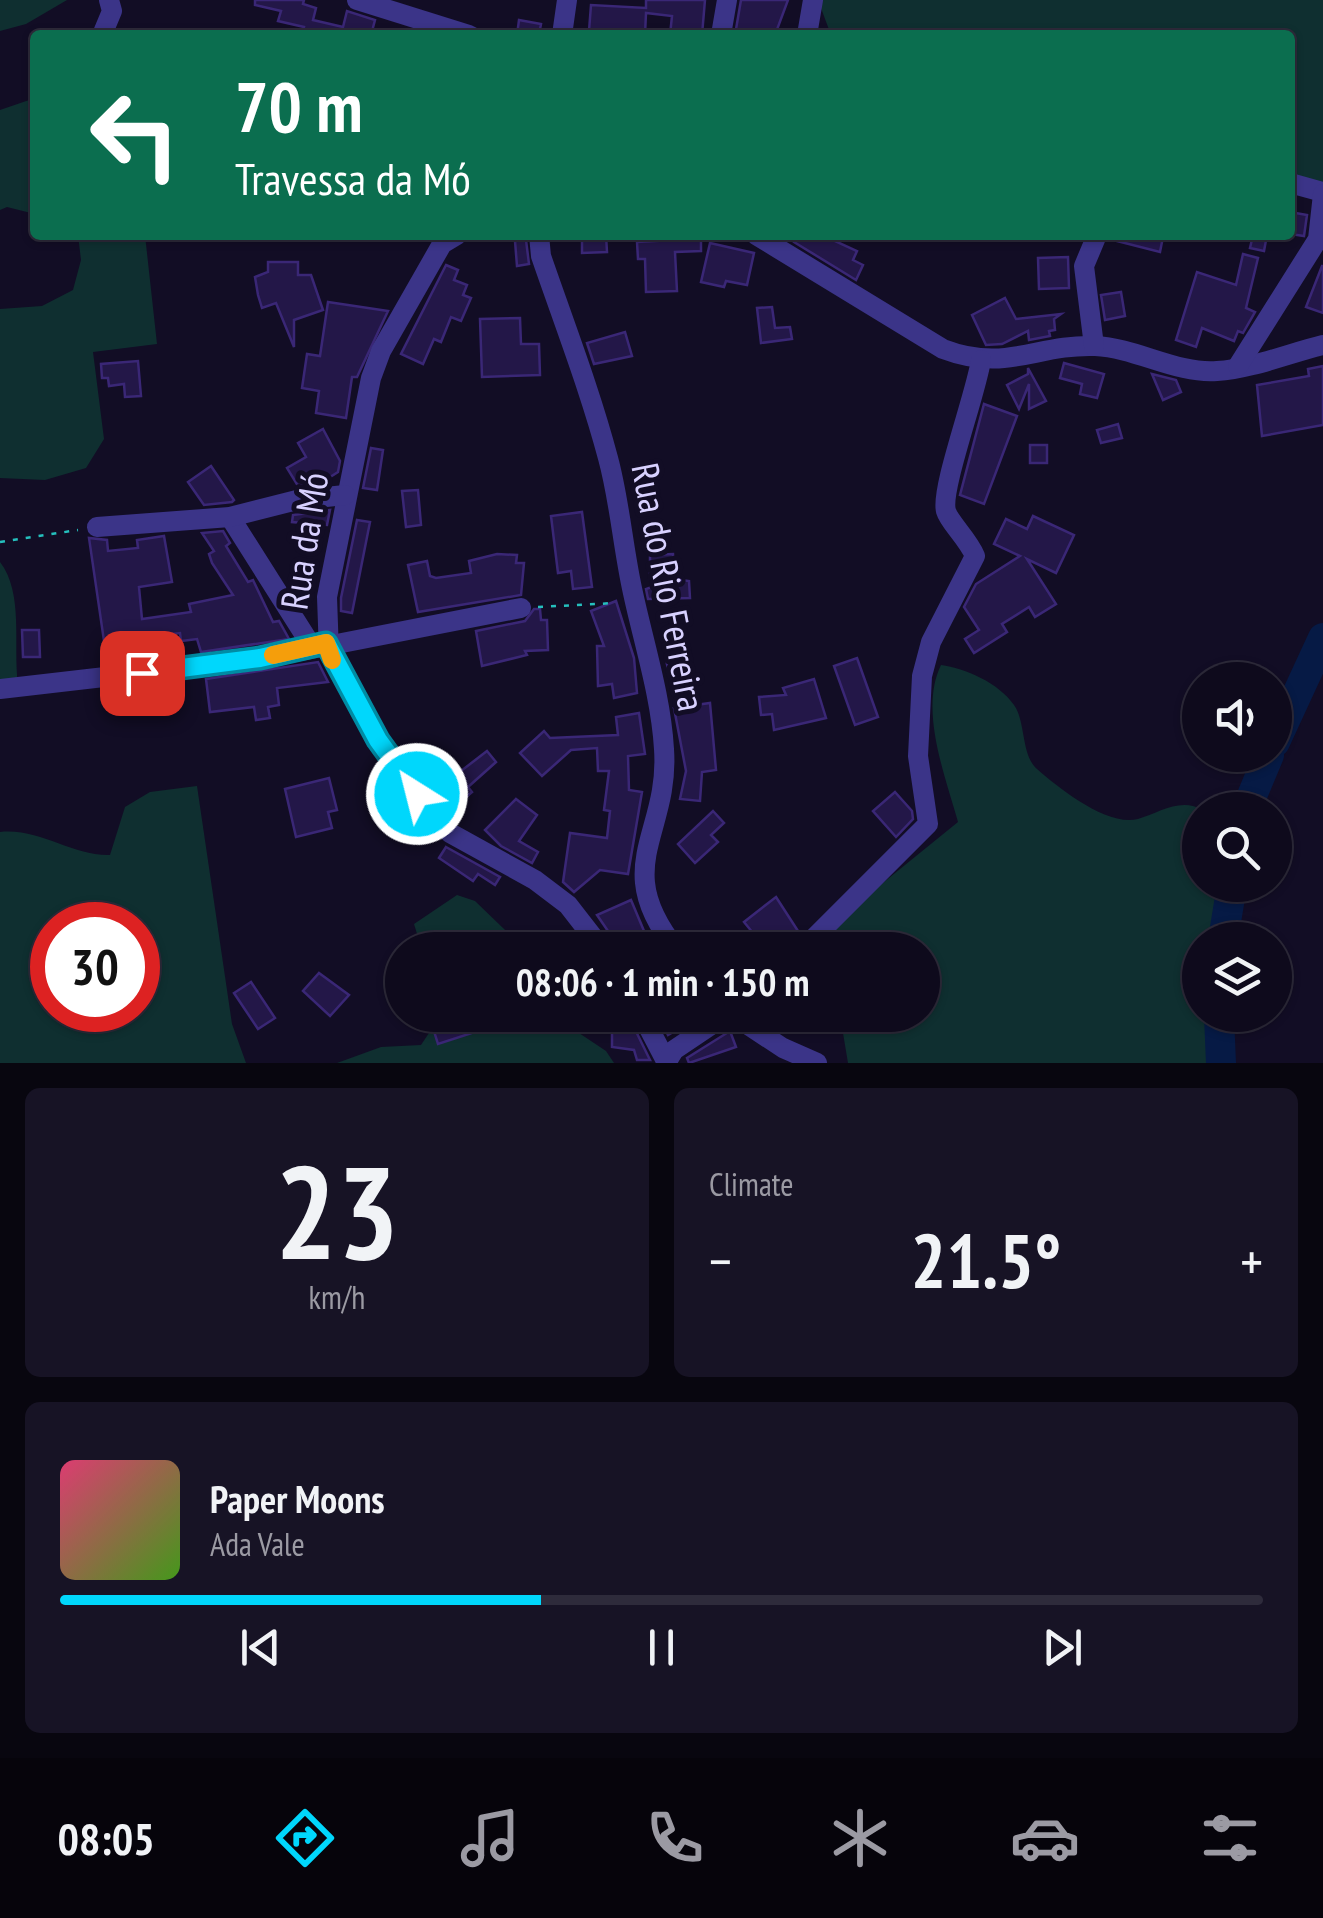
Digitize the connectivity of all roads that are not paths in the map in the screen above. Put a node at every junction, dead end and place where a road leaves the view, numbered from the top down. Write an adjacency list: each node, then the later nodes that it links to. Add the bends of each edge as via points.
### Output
1 (110, 0): 6 (street)
2 (357, 0): 7 (street)
3 (567, 0): 8 (street)
4 (726, 0): 9 (street)
5 (813, 0): 10 (street)
6 (104, 30)
7 (453, 30)
8 (563, 30)
9 (722, 30)
10 (808, 30)
11 (1295, 185): 12 (street)
12 (1323, 193): 20 (street, via 1318,239)
13 (449, 240): 21 (street, Rua da Mó, via 381,351)
14 (539, 240): 28 (street, Rua do Rio Ferreira, via 609,462 664,750 642,882)
15 (764, 240): 19 (street, via 943,349)
16 (1095, 240): 18 (street, via 1084,266)
17 (1323, 345): 20 (street)
18 (1094, 346): 19 (street); 20 (street, via 1186,367)
19 (981, 360): 29 (street, via 943,494 947,516 975,556 931,642 922,676 918,756 928,824)
20 (1238, 366)
21 (345, 495): 22 (street); 25 (street, Rua da Mó)
22 (230, 517): 23 (street); 25 (street)
23 (97, 527)
24 (521, 608): 25 (street)
25 (319, 644): 26 (street, via 260,658); 27 (street, Rua da Mó, via 378,740 450,832 568,905)
26 (0, 689)
27 (589, 932)
28 (662, 932)
29 (820, 932)
30 (651, 1032): 33 (street)
31 (703, 1032): 33 (street)
32 (757, 1032): 34 (street)
33 (666, 1062)
34 (817, 1063)

